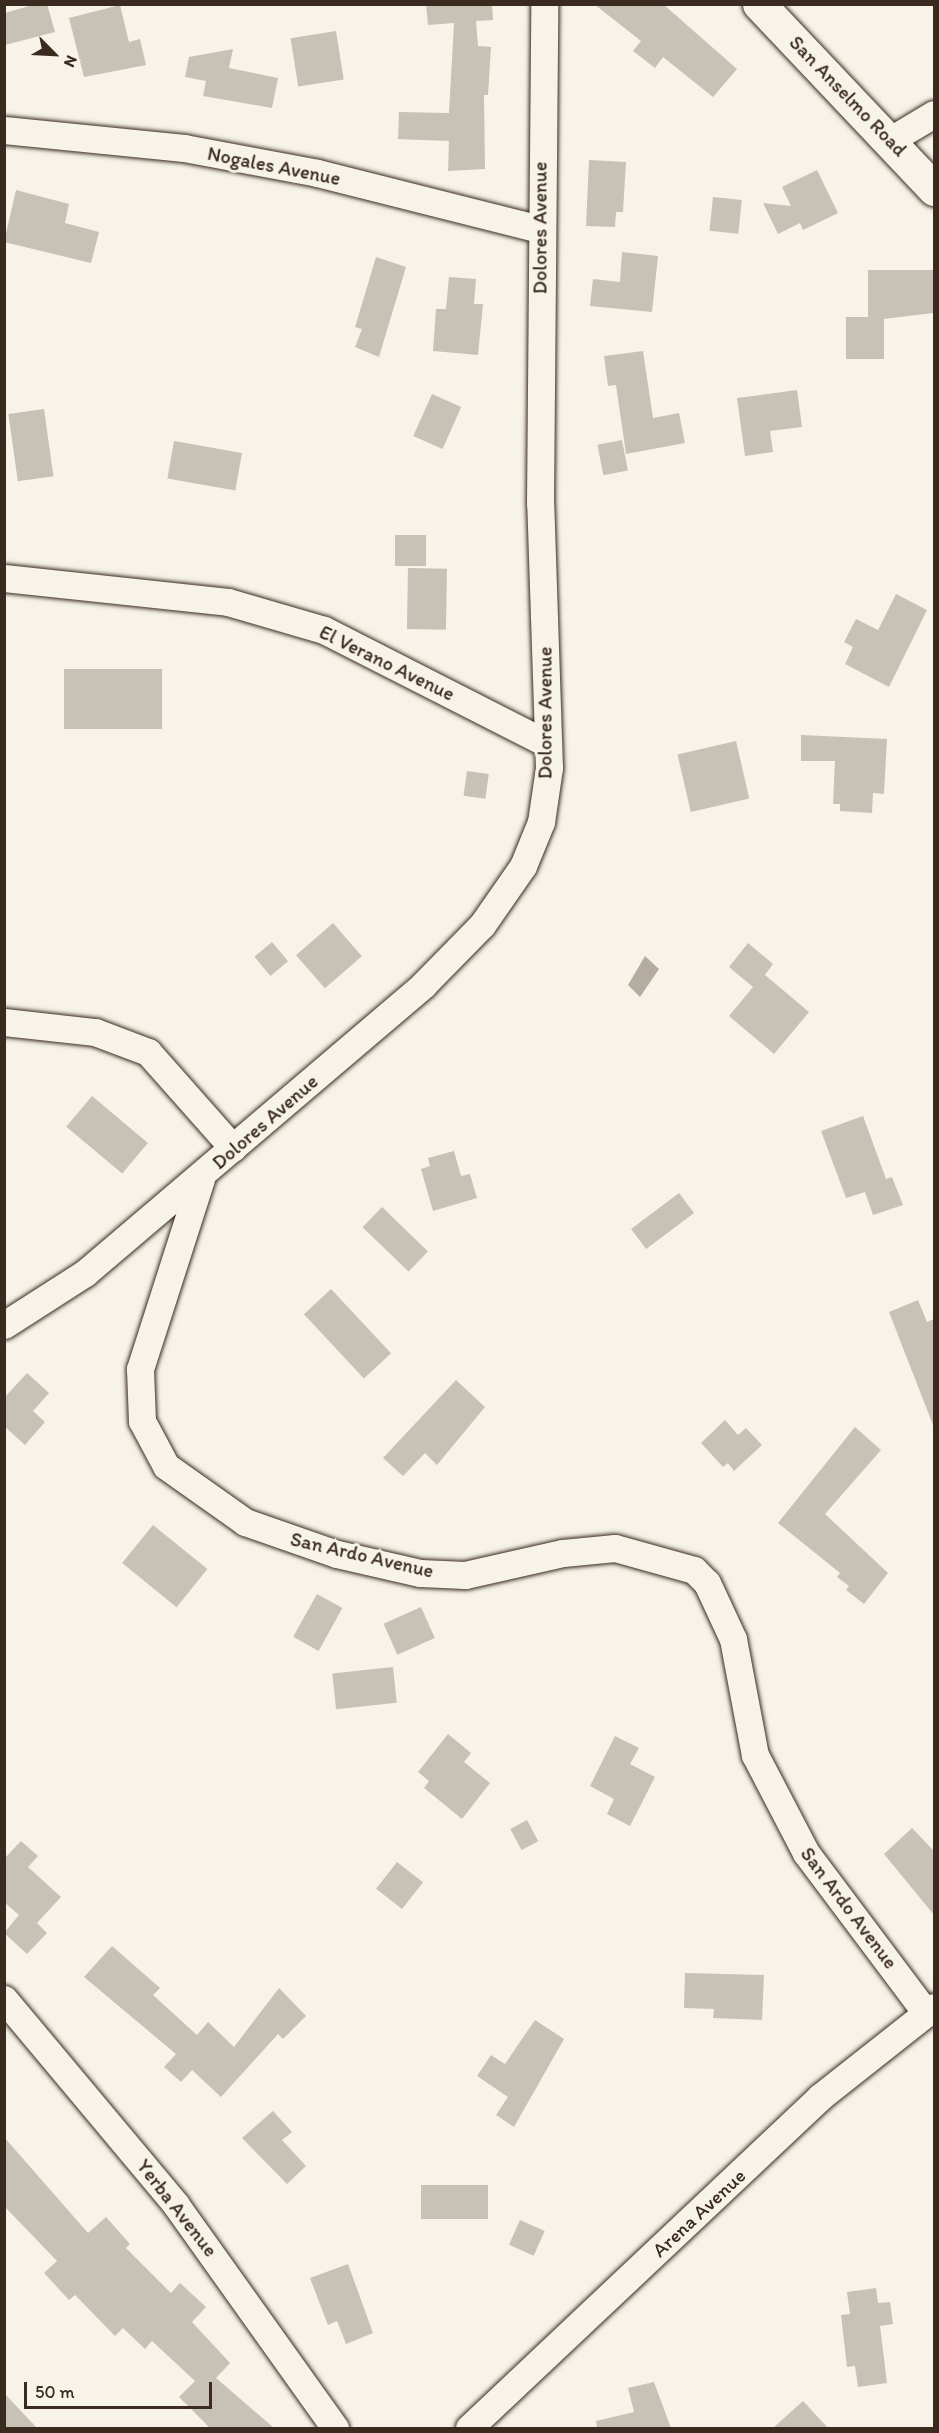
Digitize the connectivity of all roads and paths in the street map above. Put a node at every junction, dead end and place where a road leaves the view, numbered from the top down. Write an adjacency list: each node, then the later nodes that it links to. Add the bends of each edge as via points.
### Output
1 (544, 4): 7 (street, Dolores Avenue)
2 (759, 4): 5 (street, San Anselmo Road)
3 (934, 114): 5 (street)
4 (4, 130): 7 (street, Nogales Avenue, via 184,148 317,173)
5 (892, 139): 6 (street, San Anselmo Road)
6 (934, 189)
7 (540, 229): 9 (street, Dolores Avenue)
8 (4, 578): 9 (street, El Verano Avenue, via 228,602 324,630)
9 (548, 744): 11 (street, Dolores Avenue, via 541,822 505,897 423,985)
10 (4, 1022): 11 (street, via 95,1032 147,1052)
11 (233, 1148): 12 (street, Dolores Avenue)
12 (201, 1179): 13 (street, Dolores Avenue, via 85,1274); 15 (street, San Ardo Avenue, via 140,1369 142,1421 166,1466 245,1522 298,1542 420,1573 465,1575 571,1552 615,1548 694,1570 707,1583 733,1639 755,1755 806,1853)
13 (4, 1325)
14 (4, 1999): 16 (street, Yerba Avenue, via 176,2205)
15 (929, 2009): 17 (street, Arena Avenue, via 820,2097)
16 (335, 2428)
17 (469, 2428)

